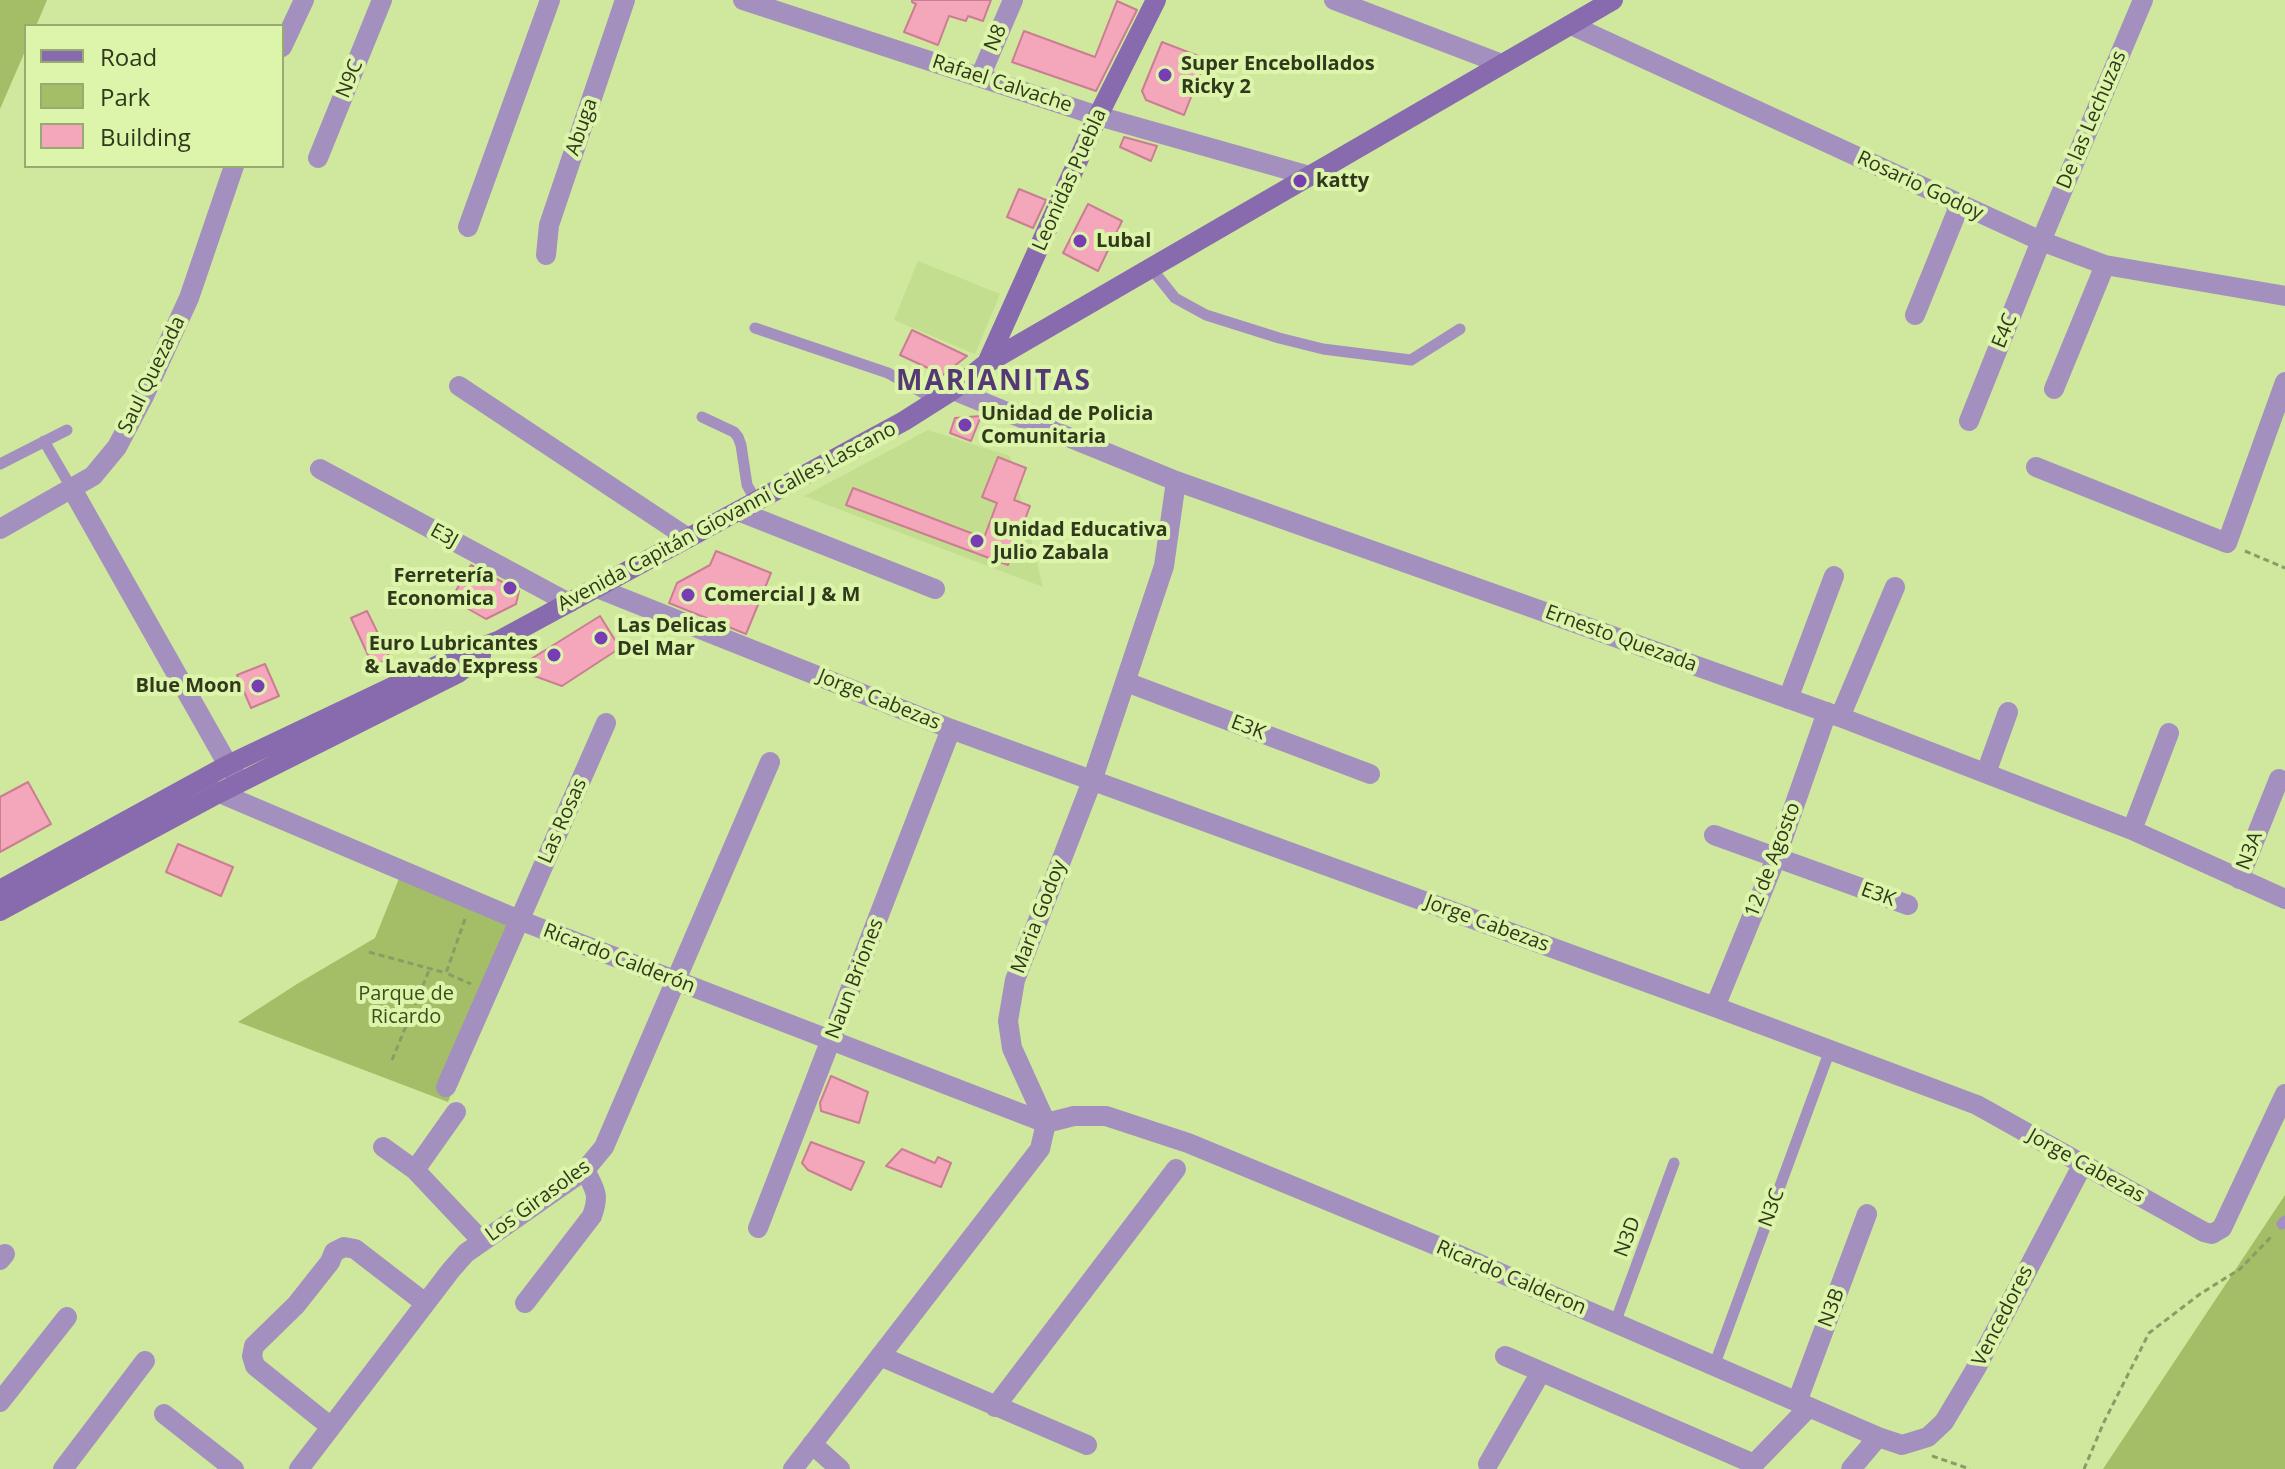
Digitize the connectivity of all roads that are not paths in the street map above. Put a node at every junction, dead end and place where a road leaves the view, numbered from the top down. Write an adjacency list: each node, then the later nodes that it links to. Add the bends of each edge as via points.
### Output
1 (304, 0): 13 (street)
2 (382, 0): 17 (street, N9C)
3 (550, 0): 21 (street)
4 (625, 0): 23 (street, Abuga, via 549,225)
5 (743, 0): 11 (street, Rafael Calvache)
6 (1013, 0): 15 (street, N8)
7 (1156, 0): 16 (street, Leonidas Puebla)
8 (1334, 0): 14 (street)
9 (1613, 0): 12 (street, Avenida Capitán Giovanni Calles Lascano)
10 (2143, 0): 22 (street, De las Lechuzas)
11 (777, 5): 15 (street, Rafael Calvache)
12 (1571, 25): 14 (street, Avenida Capitán Giovanni Calles Lascano); 20 (street, Rosario Godoy)
13 (284, 43)
14 (1502, 64): 19 (street, Avenida Capitán Giovanni Calles Lascano)
15 (980, 77): 16 (street, Rafael Calvache)
16 (1098, 116): 19 (street, Rafael Calvache); 27 (street, Leonidas Puebla)
17 (318, 158)
18 (233, 168): 45 (street, Saul Quezada, via 189,298 144,396 117,447 93,476)
19 (1310, 176): 25 (street, Avenida Capitán Giovanni Calles Lascano)
20 (1960, 204): 22 (street, Rosario Godoy); 28 (street)
21 (468, 227)
22 (2041, 241): 24 (street, Rosario Godoy); 38 (street, E4C)
23 (546, 255)
24 (2105, 265): 26 (street, Rosario Godoy); 35 (street)
25 (1151, 268): 29 (street, Avenida Capitán Giovanni Calles Lascano); 31 (lane, via 1175,298 1206,315 1323,349 1411,360)
26 (2285, 296)
27 (1015, 302): 29 (street, via 1027,323); 32 (street, Leonidas Puebla)
28 (1915, 315)
29 (1050, 326): 32 (street, Avenida Capitán Giovanni Calles Lascano)
30 (755, 328): 36 (lane)
31 (1460, 329)
32 (987, 363): 36 (street, Avenida Capitán Giovanni Calles Lascano)
33 (2285, 382): 42 (street, via 2227,543)
34 (459, 386): 48 (street)
35 (2054, 389)
36 (945, 396): 44 (street, Ernesto Quezada); 46 (street, Avenida Capitán Giovanni Calles Lascano)
37 (702, 417): 46 (lane, via 738,437)
38 (1969, 421)
39 (67, 430): 40 (lane)
40 (44, 441): 41 (lane); 45 (lane)
41 (0, 464)
42 (2036, 467)
43 (320, 469): 53 (street, E3J)
44 (1176, 481): 54 (street, Maria Godoy, via 1164,566); 55 (street, Ernesto Quezada)
45 (72, 489): 47 (street, Saul Quezada); 62 (street)
46 (747, 506): 48 (street, Avenida Capitán Giovanni Calles Lascano); 52 (street)
47 (0, 529)
48 (688, 538): 51 (street, Avenida Capitán Giovanni Calles Lascano)
49 (1834, 576): 55 (street)
50 (1895, 587): 57 (street)
51 (597, 588): 53 (street, Avenida Capitán Giovanni Calles Lascano); 59 (street, Jorge Cabezas)
52 (935, 589)
53 (569, 603): 62 (street, Avenida Capitán Giovanni Calles Lascano, via 500,640 458,673)
54 (1126, 682): 64 (street, E3K); 66 (street, Maria Godoy)
55 (1788, 699): 57 (street, Ernesto Quezada)
56 (2008, 712): 63 (street)
57 (1834, 715): 63 (street, Ernesto Quezada); 71 (street, 12 de Agosto)
58 (606, 723): 77 (street, Las Rosas)
59 (951, 729): 66 (street, Jorge Cabezas); 80 (street, Naun Briones)
60 (2169, 733): 69 (street)
61 (770, 762): 78 (street, Los Girasoles)
62 (234, 773): 67 (street, Avenida Capitán Giovanni Calles Lascano); 68 (street, Avenida Capitán Giovanni Calles Lascano)
63 (1986, 773): 69 (street, Ernesto Quezada)
64 (1370, 774)
65 (2279, 779): 72 (street, N3A)
66 (1092, 781): 79 (street, Jorge Cabezas); 85 (street, Maria Godoy, via 1015,980 1008,1021 1012,1048)
67 (197, 782): 68 (street, Ricardo Calderón); 73 (street, Avenida Capitán Giovanni Calles Lascano)
68 (217, 794): 76 (street, Avenida Capitán Giovanni Calles Lascano); 77 (street, Ricardo Calderón)
69 (2132, 830): 72 (street, Ernesto Quezada)
70 (1714, 835): 71 (street, E3K)
71 (1776, 858): 75 (street, E3K); 79 (street, 12 de Agosto)
72 (2239, 879): 74 (street, Ernesto Quezada)
73 (0, 890)
74 (2285, 899)
75 (1908, 905)
76 (0, 911)
77 (519, 920): 78 (street, Ricardo Calderón); 82 (street, Las Rosas)
78 (677, 981): 80 (street, Ricardo Calderón); 91 (street, Los Girasoles, via 604,1147)
79 (1715, 1007): 81 (street, Jorge Cabezas)
80 (831, 1040): 85 (street, Ricardo Calderón); 93 (street, Naun Briones)
81 (1830, 1050): 88 (street, Jorge Cabezas, via 1977,1105); 102 (lane, N3C)
82 (446, 1087)
83 (2285, 1094): 88 (street, Jorge Cabezas, via 2222,1228 2212,1234)
84 (456, 1112): 90 (street)
85 (1046, 1123): 98 (street, Ricardo Calderon, via 1106,1116 1188,1143); 99 (street, via 1040,1149)
86 (383, 1147): 90 (street)
87 (1674, 1163): 98 (lane, N3D)
88 (2083, 1164): 112 (street, Vencedores, via 1944,1422 1928,1437)
89 (1176, 1169): 106 (street)
90 (415, 1170): 94 (street)
91 (585, 1170): 94 (street, Los Girasoles); 96 (street, via 598,1199 592,1216)
92 (1867, 1214): 105 (street, N3B)
93 (758, 1228)
94 (482, 1241): 95 (street, Los Girasoles)
95 (425, 1303): 108 (street, Los Girasoles); 108 (street, via 355,1249 344,1247 334,1252 296,1305 254,1346 255,1366)
96 (525, 1303)
97 (67, 1317): 104 (street)
98 (1615, 1323): 102 (street, Ricardo Calderon)
99 (880, 1356): 106 (street); 110 (street)
100 (1505, 1356): 103 (street)
101 (145, 1361): 115 (street)
102 (1714, 1366): 105 (street, Ricardo Calderon)
103 (1541, 1372): 113 (street); 114 (street)
104 (0, 1402)
105 (1803, 1404): 109 (street, Ricardo Calderon); 114 (street)
106 (995, 1407): 111 (street)
107 (164, 1414): 116 (street)
108 (331, 1427): 117 (street, Los Girasoles)
109 (1878, 1437): 112 (street, Ricardo Calderon); 120 (street)
110 (812, 1444): 118 (street); 119 (street)
111 (1087, 1445)
112 (1902, 1445)
113 (1488, 1464)
114 (1752, 1467)
115 (63, 1469)
116 (234, 1469)
117 (299, 1469)
118 (793, 1469)
119 (840, 1469)
120 (1851, 1469)

